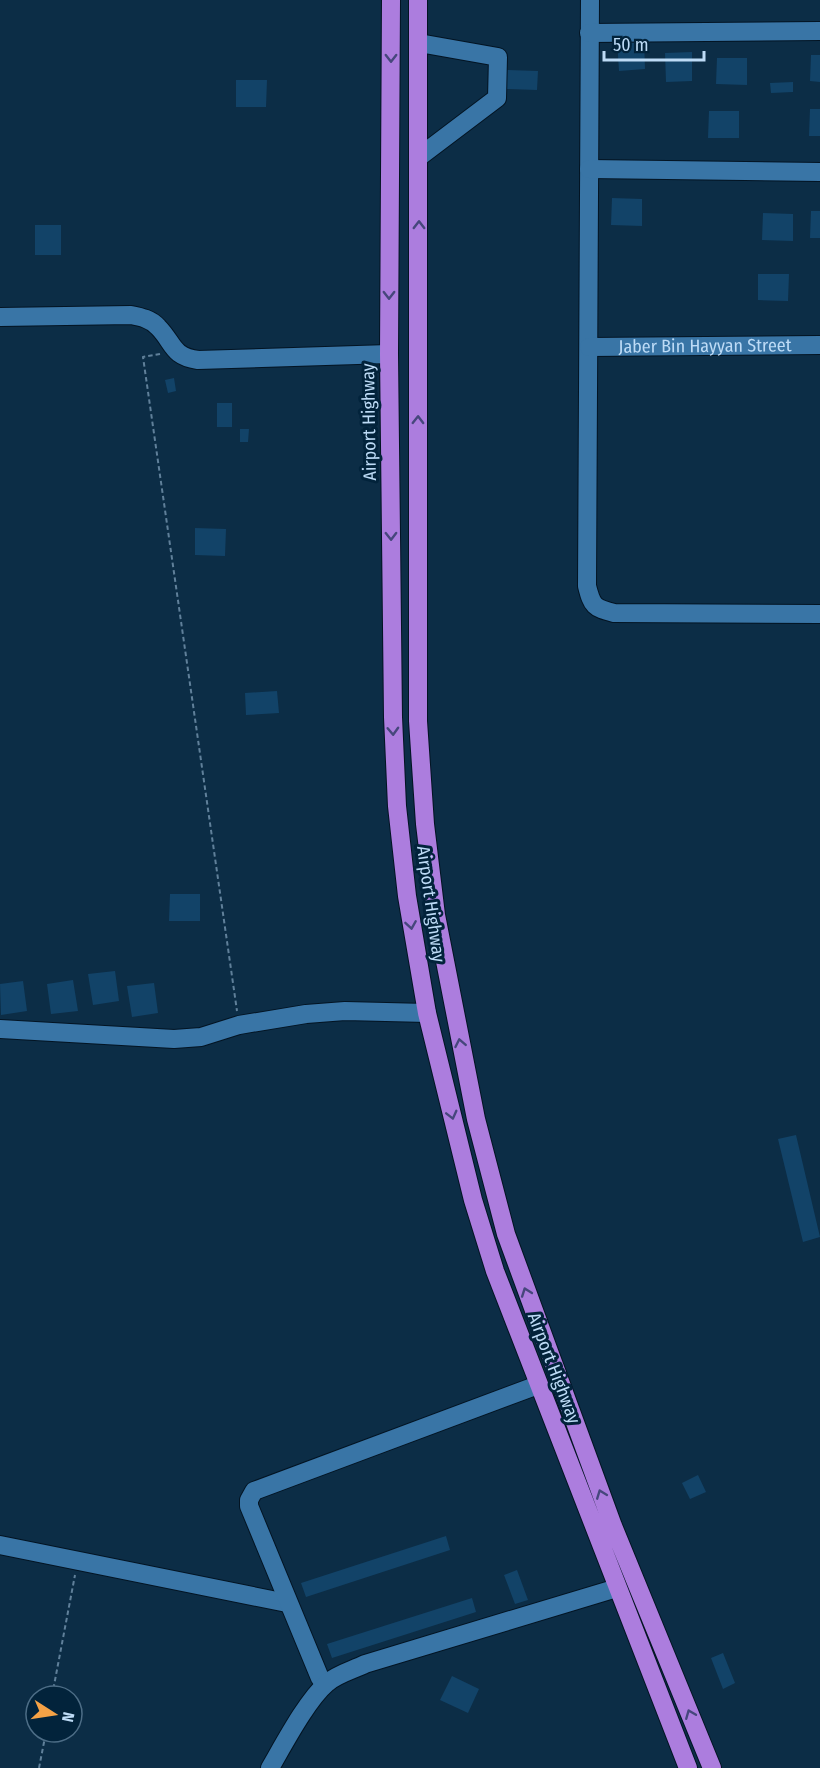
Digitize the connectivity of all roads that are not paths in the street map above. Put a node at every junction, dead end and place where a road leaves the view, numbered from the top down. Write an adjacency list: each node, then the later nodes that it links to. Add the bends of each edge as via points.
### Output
1 (391, 0): 8 (highway, Airport Highway, one-way to 8)
2 (418, 0): 6 (highway, Airport Highway)
3 (590, 0): 5 (street)
4 (820, 31): 5 (street)
5 (590, 33): 10 (street)
6 (418, 43): 7 (highway, Airport Highway); 9 (street, via 498,57 497,98)
7 (419, 90): 8 (highway); 9 (highway, Airport Highway)
8 (391, 91): 15 (highway, Airport Highway, one-way to 15)
9 (419, 157): 20 (highway, Airport Highway, one-way to 9, via 506,1234 476,1119 436,915 418,721)
10 (589, 169): 11 (street); 14 (street)
11 (820, 172)
12 (0, 317): 15 (street, via 131,315 158,326 175,351 187,359)
13 (820, 345): 14 (street, Jaber Bin Hayyan Street)
14 (589, 347): 16 (street, via 587,586 594,606 614,614)
15 (389, 354): 17 (highway, Airport Highway, one-way to 17, via 395,773 407,896)
16 (820, 614)
17 (427, 1013): 18 (street, via 306,1014 239,1025 201,1037 174,1039); 19 (highway, Airport Highway, one-way to 19, via 483,1236)
18 (0, 1029)
19 (538, 1385): 21 (highway, Airport Highway); 24 (street, via 254,1491 249,1506)
20 (613, 1526): 21 (highway); 28 (highway, Airport Highway, one-way to 20)
21 (596, 1533): 23 (highway, Airport Highway)
22 (0, 1545): 24 (street)
23 (617, 1588): 26 (street, via 365,1664 339,1676 305,1710); 27 (highway, Airport Highway)
24 (287, 1603): 25 (street)
25 (320, 1678)
26 (270, 1768)
27 (688, 1768)
28 (712, 1768)

